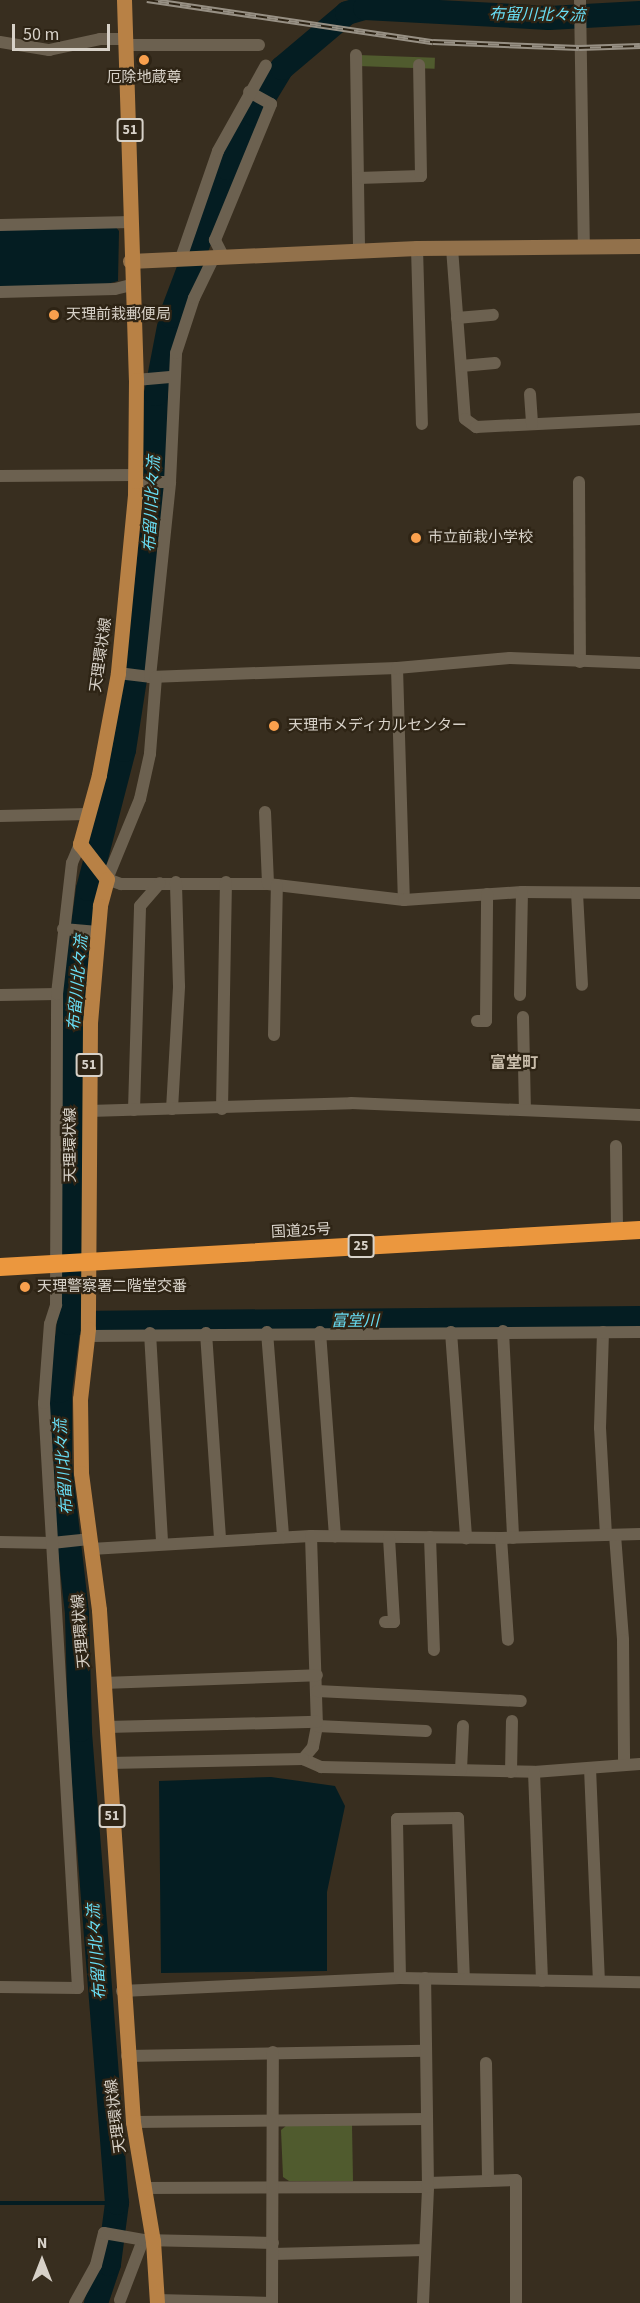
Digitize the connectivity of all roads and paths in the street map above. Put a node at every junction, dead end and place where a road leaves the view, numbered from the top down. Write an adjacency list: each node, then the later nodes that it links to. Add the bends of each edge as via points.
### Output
1 (124, 0): 4 (main road, 天理環状線 / 51)
2 (579, 5): 13 (street)
3 (0, 42): 4 (street, via 49,50 100,39)
4 (126, 42): 5 (street); 11 (main road, 天理環状線 / 51)
5 (259, 45)
6 (356, 55): 10 (street)
7 (266, 65): 9 (street)
8 (419, 65): 10 (street, via 420,176)
9 (249, 92): 18 (street, via 272,104 215,240); 19 (street, via 218,151)
10 (358, 178): 17 (street)
11 (130, 222): 12 (street); 20 (main road, 天理環状線 / 51)
12 (0, 225)
13 (584, 246): 14 (street); 15 (street)
14 (640, 246)
15 (452, 248): 16 (street); 24 (street)
16 (417, 249): 17 (street); 31 (street)
17 (359, 251): 18 (street)
18 (216, 257): 19 (street); 27 (street, via 194,298 176,353)
19 (181, 258): 20 (street)
20 (130, 261): 21 (main road, 天理環状線 / 51)
21 (131, 285): 22 (street, via 114,289); 28 (main road, 天理環状線 / 51)
22 (0, 292)
23 (493, 315): 24 (street)
24 (457, 318): 26 (street)
25 (495, 363): 26 (street)
26 (461, 366): 32 (street, via 465,419 476,427)
27 (174, 377): 28 (street); 35 (street)
28 (136, 380): 34 (main road, 天理環状線 / 51)
29 (530, 394): 32 (street)
30 (640, 419): 32 (street)
31 (422, 424)
32 (532, 424)
33 (0, 476): 34 (street)
34 (135, 479): 35 (street); 40 (main road, 天理環状線 / 51, via 130,577)
35 (170, 482): 41 (street)
36 (579, 482): 37 (street)
37 (580, 662): 38 (street); 39 (street, via 510,658)
38 (640, 663)
39 (397, 668): 41 (street); 55 (street)
40 (118, 673): 41 (street); 43 (main road, 天理環状線 / 51, via 99,775)
41 (153, 677): 46 (street, via 150,754 140,799)
42 (265, 812): 50 (street)
43 (87, 814): 44 (street); 45 (main road, 天理環状線 / 51)
44 (0, 816)
45 (82, 848): 46 (main road); 56 (street, via 72,863)
46 (105, 875): 49 (street, via 121,884); 57 (main road, 天理環状線 / 51)
47 (176, 882): 48 (street); 49 (street); 65 (street, via 179,986)
48 (226, 882): 50 (street); 66 (street)
49 (160, 883): 67 (street, via 140,906)
50 (272, 884): 55 (street); 64 (street)
51 (522, 892): 52 (street); 54 (street); 61 (street)
52 (577, 893): 53 (street); 58 (street)
53 (640, 893)
54 (487, 894): 55 (street); 63 (street, via 486,1021)
55 (404, 900)
56 (63, 929): 57 (street); 59 (street)
57 (98, 932): 69 (main road, 天理環状線 / 51, via 90,1023)
58 (582, 985)
59 (57, 994): 60 (street); 75 (street)
60 (0, 995)
61 (520, 995)
62 (523, 1017): 68 (street)
63 (477, 1021)
64 (274, 1035)
65 (172, 1109): 66 (street); 67 (street)
66 (222, 1109): 68 (street, via 351,1102)
67 (134, 1110): 69 (street)
68 (525, 1110): 70 (street)
69 (89, 1111): 74 (main road, 天理環状線 / 51)
70 (640, 1115)
71 (616, 1146): 73 (street)
72 (640, 1230): 73 (highway, 国道25号 / 25)
73 (617, 1231): 74 (highway, 国道25号 / 25)
74 (85, 1262): 75 (highway, 国道25号 / 25); 77 (main road, 天理環状線 / 51)
75 (57, 1264): 76 (highway, 国道25号 / 25); 99 (street, via 44,1402)
76 (0, 1267)
77 (88, 1327): 84 (street); 97 (main road, 天理環状線 / 51, via 80,1399 81,1473)
78 (503, 1330): 81 (street); 82 (street); 94 (street)
79 (267, 1332): 80 (street); 85 (street); 90 (street)
80 (320, 1332): 81 (street); 89 (street)
81 (451, 1332): 93 (street)
82 (603, 1332): 83 (street); 87 (street, via 600,1439)
83 (640, 1332)
84 (150, 1333): 85 (street); 98 (street)
85 (206, 1333): 95 (street)
86 (640, 1534): 87 (street)
87 (610, 1535): 94 (street); 115 (street, via 624,1640)
88 (311, 1536): 89 (street); 90 (street); 103 (street)
89 (335, 1536): 91 (street)
90 (283, 1537): 95 (street)
91 (389, 1537): 92 (street); 100 (street, via 394,1622)
92 (430, 1537): 93 (street); 102 (street)
93 (466, 1538): 94 (street)
94 (507, 1538): 101 (street)
95 (220, 1540): 98 (street)
96 (0, 1542): 99 (street)
97 (88, 1542): 98 (street, via 161,1547); 99 (street); 104 (main road, 天理環状線 / 51)
98 (162, 1542)
99 (54, 1543): 126 (street, via 78,1989)
100 (385, 1622)
101 (508, 1640)
102 (434, 1650)
103 (317, 1675): 104 (street); 105 (street)
104 (103, 1683): 110 (main road, 天理環状線 / 51)
105 (318, 1691): 106 (street); 108 (street)
106 (521, 1701)
107 (512, 1721): 118 (street)
108 (317, 1724): 110 (street); 111 (street); 112 (street, via 313,1747)
109 (463, 1726): 117 (street)
110 (107, 1727): 113 (main road, 天理環状線 / 51)
111 (426, 1731)
112 (303, 1759): 113 (street); 117 (street, via 321,1767)
113 (109, 1763): 127 (main road, 天理環状線 / 51)
114 (640, 1764): 115 (street)
115 (624, 1765): 116 (street)
116 (590, 1768): 119 (street); 124 (street)
117 (461, 1770): 118 (street)
118 (511, 1772): 119 (street)
119 (534, 1772): 123 (street)
120 (400, 1978): 121 (street); 122 (street, via 397,1819 458,1818); 127 (street)
121 (425, 1978): 122 (street); 128 (street)
122 (464, 1978): 123 (street)
123 (542, 1981): 124 (street)
124 (599, 1981): 125 (street)
125 (640, 1982)
126 (0, 1987)
127 (122, 1991): 130 (main road, 天理環状線 / 51)
128 (425, 2051): 129 (street); 132 (street)
129 (273, 2052): 130 (street); 133 (street)
130 (128, 2056): 134 (main road, 天理環状線 / 51)
131 (486, 2064): 135 (street)
132 (427, 2119): 133 (street); 136 (street)
133 (273, 2120): 134 (street); 138 (street)
134 (133, 2122): 137 (main road, 天理環状線 / 51)
135 (488, 2181): 136 (street); 147 (street, via 516,2180)
136 (428, 2185): 138 (street); 141 (street)
137 (144, 2188): 138 (street); 139 (main road, 天理環状線 / 51)
138 (273, 2188): 140 (street)
139 (144, 2240): 140 (street); 142 (street); 143 (main road, 天理環状線 / 51); 144 (street, via 104,2233 96,2265)
140 (273, 2248): 141 (street); 145 (street)
141 (425, 2250): 146 (street)
142 (120, 2300)
143 (157, 2302): 145 (street)
144 (75, 2303)
145 (272, 2303)
146 (423, 2303)
147 (516, 2303)

